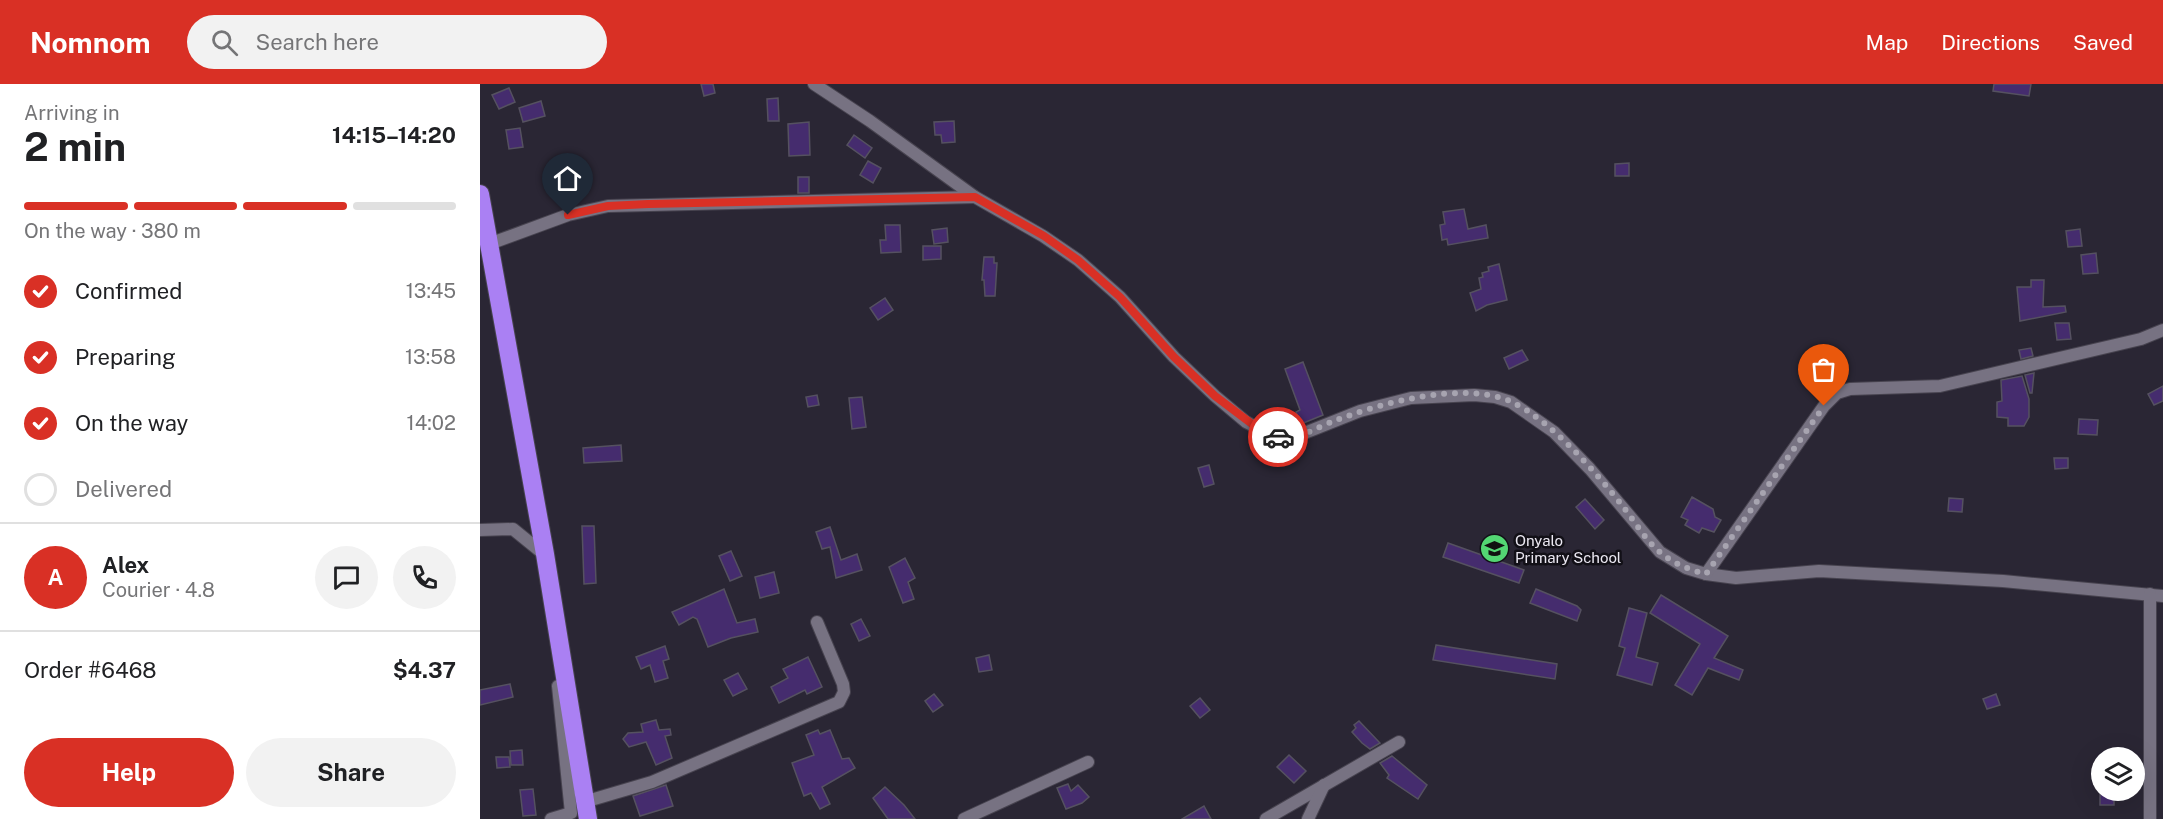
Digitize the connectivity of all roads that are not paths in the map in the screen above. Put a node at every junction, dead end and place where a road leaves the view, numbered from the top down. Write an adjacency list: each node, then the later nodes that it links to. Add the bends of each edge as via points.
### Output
1 (814, 84): 3 (street)
2 (480, 194): 4 (highway)
3 (975, 197): 4 (street, via 608,206 568,215); 8 (street, via 1078,260 1120,297 1190,373 1260,430 1283,438 1297,436 1360,411 1412,398 1474,395 1511,402 1554,432 1660,552 1686,568)
4 (489, 244): 7 (highway)
5 (2163, 330): 8 (street, via 2141,339 1940,386 1850,389 1837,393)
6 (480, 530): 7 (street, via 513,530)
7 (545, 554): 15 (highway); 16 (street, via 571,813)
8 (1706, 574): 9 (street, via 1737,578 1819,572 2002,581)
9 (2150, 594): 10 (street); 20 (street)
10 (2163, 596)
11 (816, 621): 15 (street, via 843,684 839,702)
12 (1399, 742): 14 (street)
13 (1088, 762): 17 (street)
14 (1325, 784): 18 (street); 19 (street)
15 (586, 811)
16 (551, 819)
17 (964, 819)
18 (1266, 819)
19 (1308, 819)
20 (2150, 819)

